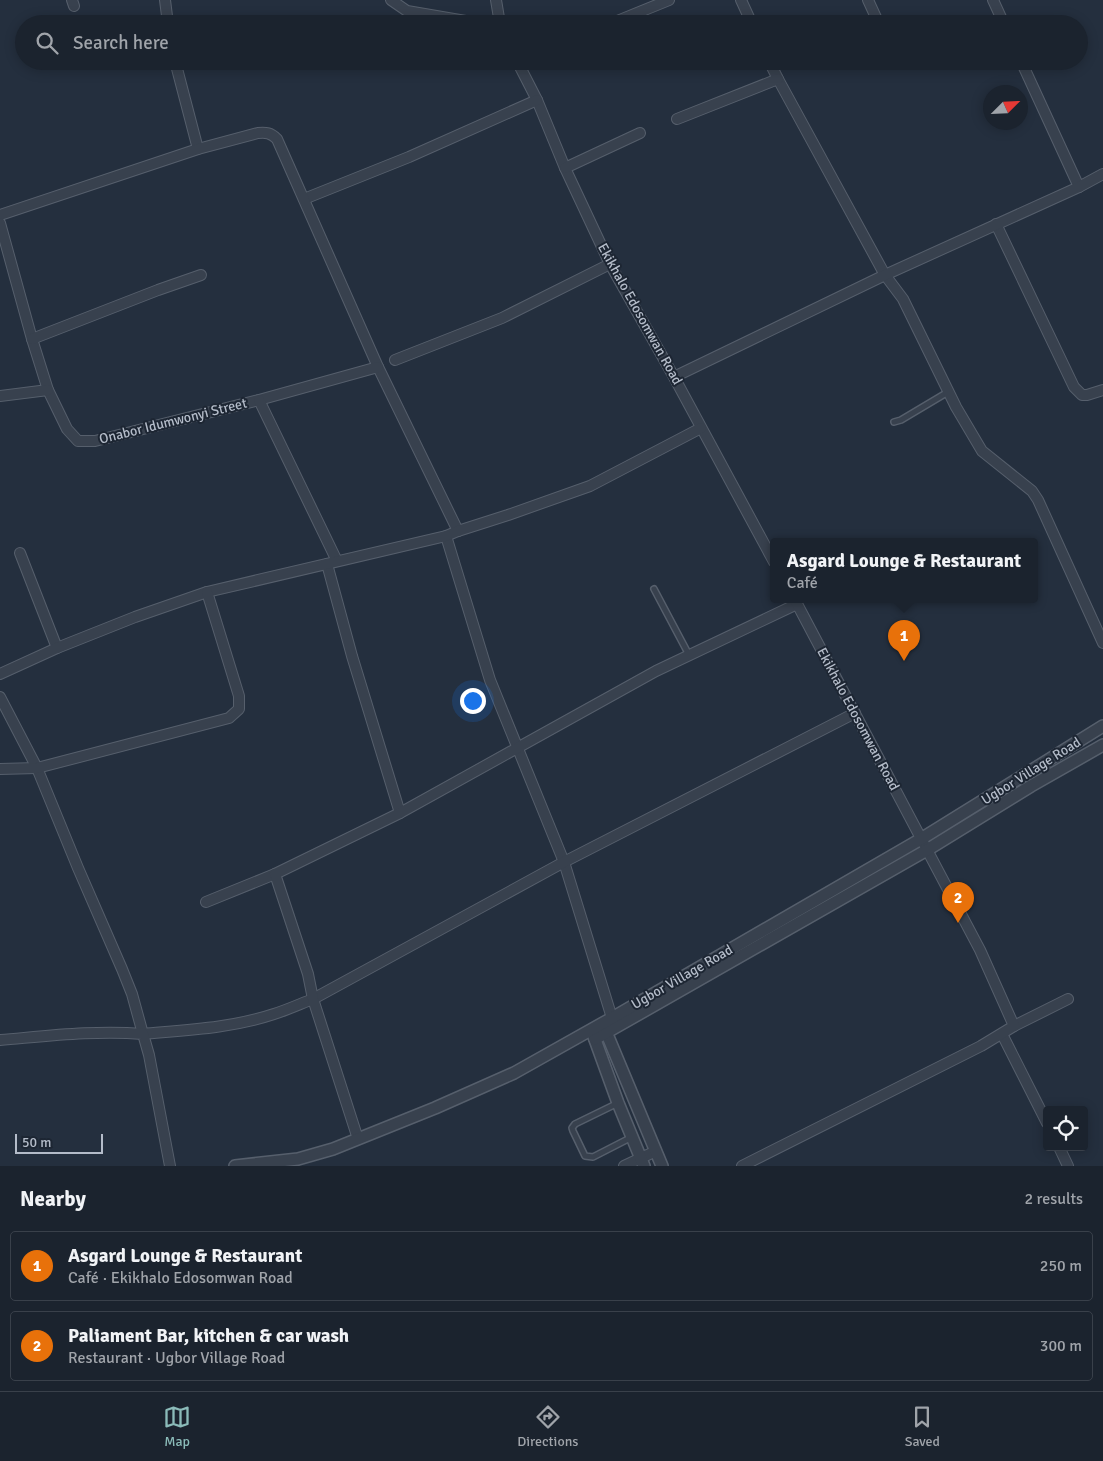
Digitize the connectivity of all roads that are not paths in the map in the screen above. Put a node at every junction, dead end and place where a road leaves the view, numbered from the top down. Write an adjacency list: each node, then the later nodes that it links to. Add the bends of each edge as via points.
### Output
1 (165, 0): 8 (street)
2 (391, 0): 9 (street, via 407,11)
3 (496, 0): 10 (street)
4 (669, 0): 11 (street)
5 (741, 0): 12 (street)
6 (868, 0): 13 (street)
7 (992, 0): 14 (street)
8 (167, 15)
9 (430, 15)
10 (498, 15)
11 (632, 15)
12 (748, 15)
13 (875, 15)
14 (1000, 15)
15 (177, 70): 23 (street)
16 (522, 70): 20 (street, Ekikhalo Edosomwan Road)
17 (774, 70): 19 (street)
18 (1026, 70): 26 (street)
19 (778, 79): 21 (street); 32 (street)
20 (537, 100): 24 (street, Ekikhalo Edosomwan Road); 27 (street)
21 (677, 119)
22 (640, 133): 24 (street)
23 (198, 149): 27 (street, via 265,132 272,134 277,138); 28 (street)
24 (565, 168): 31 (street, Ekikhalo Edosomwan Road)
25 (1103, 174): 26 (street)
26 (1079, 187): 30 (street)
27 (304, 199): 36 (street)
28 (0, 215)
29 (0, 223): 34 (street, Onabor Idumwonyi Street)
30 (996, 224): 32 (street); 39 (street, via 1074,387 1082,395)
31 (610, 264): 35 (street, via 502,318); 37 (street, Ekikhalo Edosomwan Road)
32 (885, 274): 37 (street); 40 (street, via 903,299)
33 (200, 275): 34 (street)
34 (32, 339): 38 (street, Onabor Idumwonyi Street)
35 (396, 360)
36 (378, 367): 42 (street, Onabor Idumwonyi Street); 45 (street)
37 (674, 377): 44 (street, Ekikhalo Edosomwan Road)
38 (48, 390): 41 (street); 42 (street, Onabor Idumwonyi Street, via 67,429 78,440 95,441)
39 (1103, 390)
40 (949, 392): 43 (lane); 54 (street, via 982,451 1032,491 1038,500)
41 (0, 396)
42 (259, 400): 49 (street)
43 (894, 422)
44 (701, 428): 45 (street, via 590,486); 48 (street, Ekikhalo Edosomwan Road)
45 (458, 531): 46 (street)
46 (446, 536): 49 (street); 62 (street, via 490,680)
47 (20, 553): 55 (street)
48 (770, 555)
49 (332, 563): 51 (street); 65 (street, via 352,656)
50 (654, 589): 56 (lane)
51 (207, 592): 55 (street); 63 (street, via 240,696 239,709 229,718)
52 (794, 603): 56 (street)
53 (797, 603): 59 (street, Ekikhalo Edosomwan Road)
54 (1103, 643)
55 (57, 648): 57 (street)
56 (690, 655): 62 (street)
57 (0, 674)
58 (0, 697): 63 (street)
59 (856, 713): 66 (street, Ekikhalo Edosomwan Road); 68 (street)
60 (1103, 726): 66 (street, Ugbor Village Road)
61 (1103, 745): 67 (street, Ugbor Village Road)
62 (518, 748): 65 (street); 68 (street)
63 (37, 768): 64 (street); 75 (street, via 122,969)
64 (0, 769)
65 (400, 813): 69 (street)
66 (921, 839): 67 (street, Ekikhalo Edosomwan Road); 73 (street, Ugbor Village Road)
67 (927, 850): 73 (street, Ugbor Village Road); 74 (street, Ekikhalo Edosomwan Road, via 980,950)
68 (564, 862): 71 (street); 73 (street)
69 (275, 874): 70 (street); 71 (street)
70 (206, 902)
71 (314, 999): 75 (street, via 273,1015 243,1022); 82 (street)
72 (1068, 999): 74 (street)
73 (610, 1025): 76 (street, Ugbor Village Road); 83 (street)
74 (1014, 1026): 77 (street)
75 (144, 1034): 78 (street, via 93,1033); 87 (street)
76 (593, 1034): 79 (street); 82 (street, Ugbor Village Road, via 435,1108)
77 (1002, 1034): 80 (street); 91 (street)
78 (0, 1040)
79 (618, 1103): 81 (street); 81 (lane, via 575,1124 573,1131 589,1158)
80 (1043, 1115)
81 (632, 1137): 85 (street)
82 (358, 1139): 86 (street, Ugbor Village Road)
83 (656, 1151): 85 (street); 90 (street)
84 (1061, 1151): 92 (street)
85 (643, 1162): 89 (street)
86 (300, 1163): 88 (street, Ugbor Village Road)
87 (170, 1166)
88 (235, 1166)
89 (624, 1166)
90 (662, 1166)
91 (742, 1166)
92 (1068, 1166)

